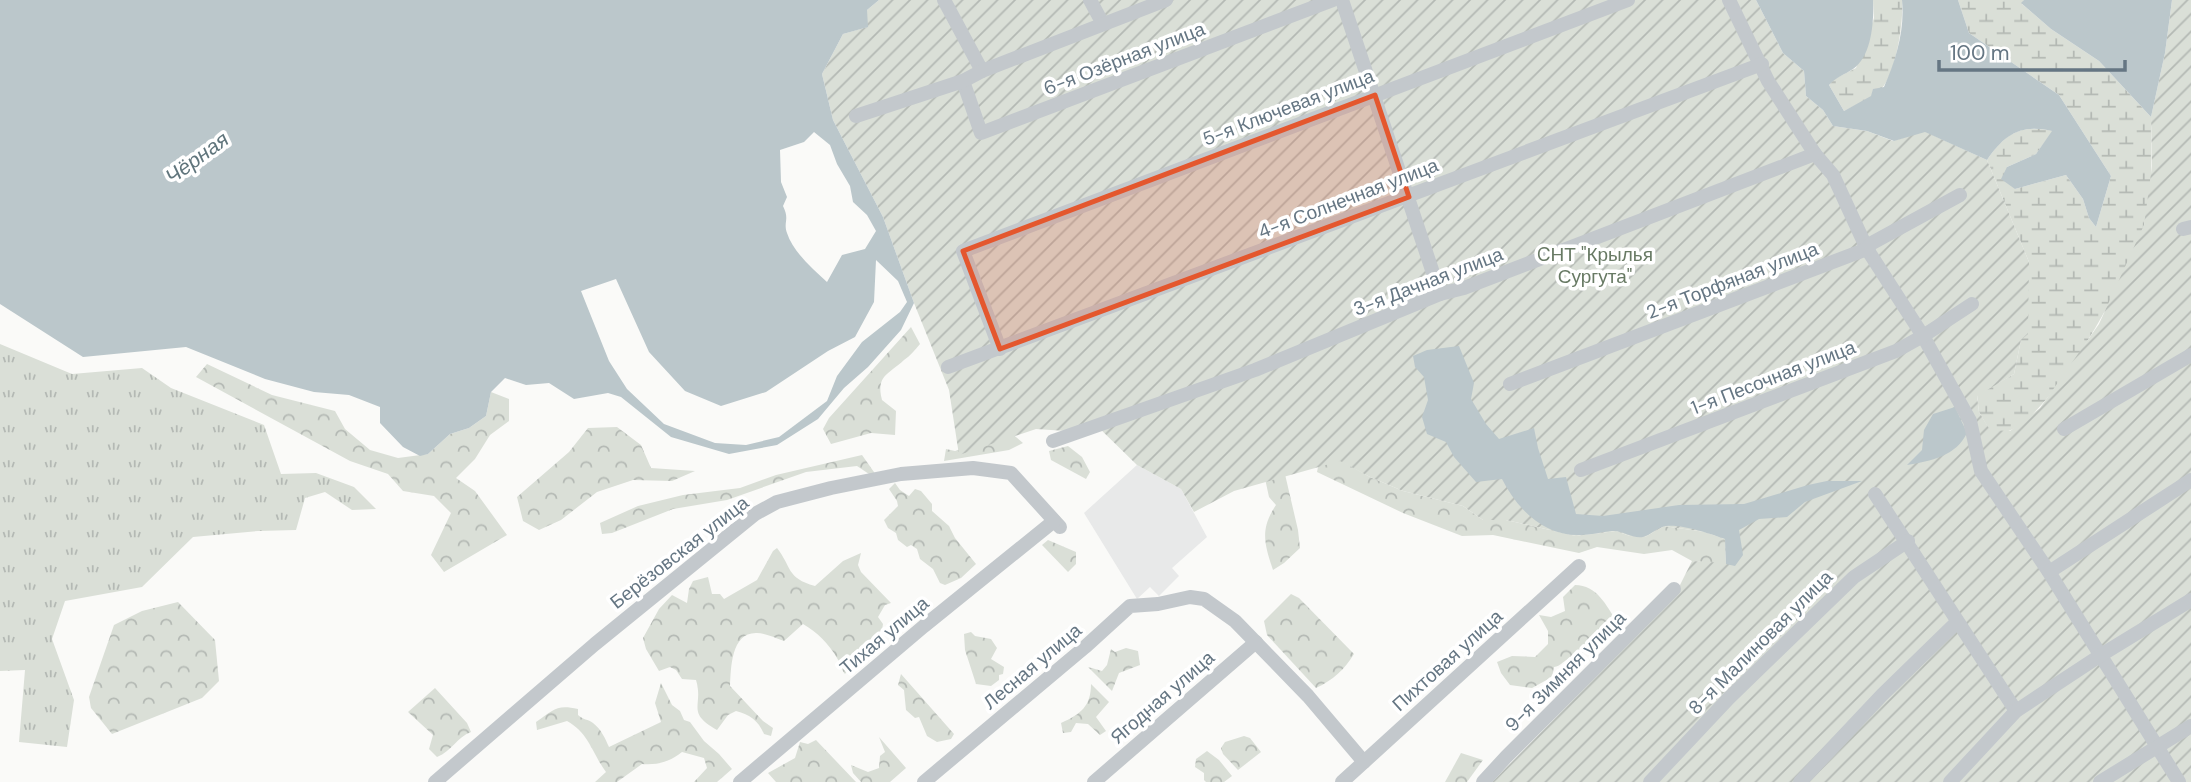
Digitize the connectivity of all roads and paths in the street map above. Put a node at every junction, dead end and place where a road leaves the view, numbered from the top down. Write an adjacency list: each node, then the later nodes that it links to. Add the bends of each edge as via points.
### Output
1 (944, 0): 10 (street)
2 (1090, 0): 8 (street)
3 (1166, 0): 8 (street)
4 (1333, 0): 11 (street, 6-я Озёрная улица, via 981,133)
5 (1342, 0): 12 (street)
6 (1628, 0): 12 (street, 5-я Ключевая улица)
7 (1729, 0): 9 (street)
8 (1103, 24): 10 (street)
9 (1762, 64): 14 (street); 16 (street, 4-я Солнечная улица)
10 (982, 71): 11 (street)
11 (963, 81): 13 (street)
12 (1375, 95): 16 (street); 21 (street, 5-я Ключевая улица, via 963,251)
13 (856, 116)
14 (1815, 154): 17 (street, via 1833,175); 18 (street, 3-я Дачная улица)
15 (1960, 195): 17 (street, 2-я Торфяная улица)
16 (1409, 197): 18 (street); 21 (street, 4-я Солнечная улица)
17 (1867, 249): 20 (street); 24 (street, 2-я Торфяная улица)
18 (1440, 294): 26 (street, 3-я Дачная улица, via 1255,370)
19 (1972, 304): 20 (street, 1-я Песочная улица)
20 (1923, 336): 27 (street, 1-я Песочная улица, via 1896,351); 33 (street, via 1970,421 1981,471)
21 (1000, 349): 23 (street, 4-я Солнечная улица)
22 (2191, 355): 25 (street)
23 (948, 367)
24 (1510, 384)
25 (2064, 429)
26 (1053, 441)
27 (1581, 470)
28 (2191, 480): 33 (street)
29 (1875, 494): 31 (street)
30 (1057, 524): 43 (street, Берёзовская улица, via 1011,473 973,468 901,474 777,502 755,514 595,644); 44 (street, Тихая улица, via 924,626)
31 (1908, 541): 36 (street); 49 (street, 8-я Малиновая улица, via 1854,577)
32 (1579, 566): 42 (street, Пихтовая улица)
33 (2049, 572): 38 (street)
34 (1674, 589): 48 (street, 9-я Зимняя улица)
35 (2191, 600): 38 (street)
36 (1957, 622): 39 (street); 50 (street)
37 (1256, 642): 42 (street, Лесная улица); 45 (street, Лесная улица, via 1203,599 1130,606); 46 (street, Ягодная улица)
38 (2101, 655): 39 (street); 41 (street)
39 (2016, 712): 51 (street)
40 (2191, 726): 41 (street)
41 (2157, 747): 52 (street); 53 (street)
42 (1364, 762): 47 (street, Пихтовая улица)
43 (435, 782)
44 (740, 782)
45 (924, 782)
46 (1094, 782)
47 (1342, 782)
48 (1483, 782)
49 (1650, 782)
50 (1800, 782)
51 (1950, 782)
52 (2100, 782)
53 (2179, 782)

